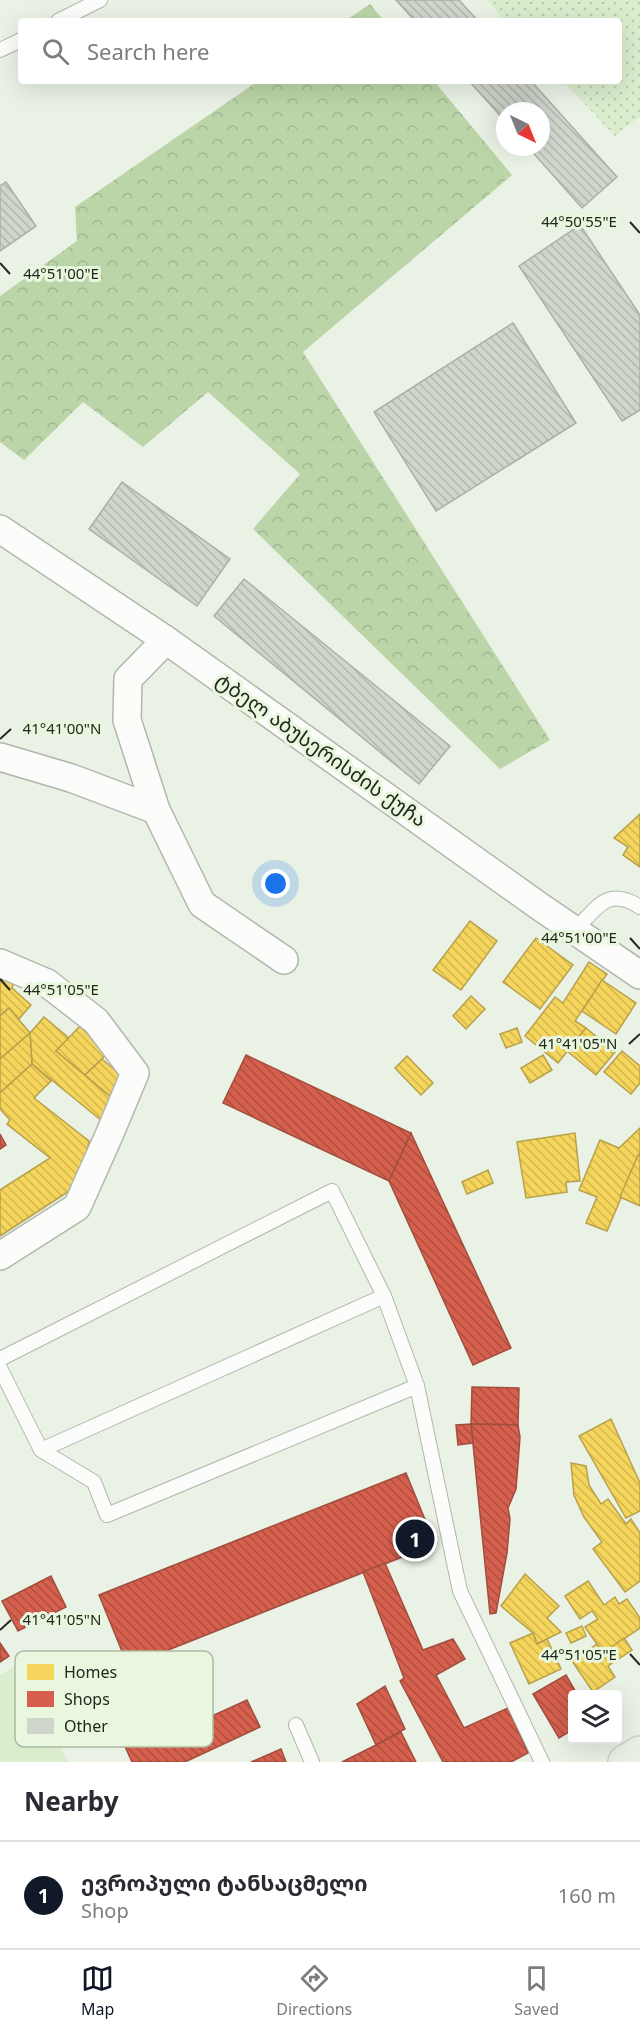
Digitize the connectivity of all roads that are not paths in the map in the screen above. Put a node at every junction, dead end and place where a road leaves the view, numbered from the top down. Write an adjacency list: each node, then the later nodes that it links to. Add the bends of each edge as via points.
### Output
1 (100, 0): 2 (lane)
2 (64, 18)
3 (18, 41): 4 (lane)
4 (0, 50)
5 (0, 529): 6 (street, ტბელ აბუსერისძის ქუჩა)
6 (166, 640): 8 (street, via 128,679 127,720); 10 (street, ტბელ აბუსერისძის ქუჩა)
7 (0, 758): 8 (street, via 71,778)
8 (156, 810): 11 (street, via 202,904)
9 (640, 907): 10 (lane, via 614,897 604,901)
10 (575, 930): 13 (street, ტბელ აბუსერისძის ქუჩა)
11 (284, 960)
12 (0, 963): 14 (street, via 47,984 96,1021 135,1073 77,1207)
13 (640, 975)
14 (0, 1256)
15 (384, 1296): 16 (lane, via 333,1191); 18 (lane); 19 (lane)
16 (0, 1359)
17 (0, 1368): 19 (lane)
18 (417, 1386): 19 (lane, via 107,1515 94,1482); 23 (lane, via 460,1591)
19 (40, 1450)
20 (296, 1725): 22 (lane)
21 (640, 1753): 24 (main road)
22 (312, 1762)
23 (543, 1762)
24 (625, 1762)

